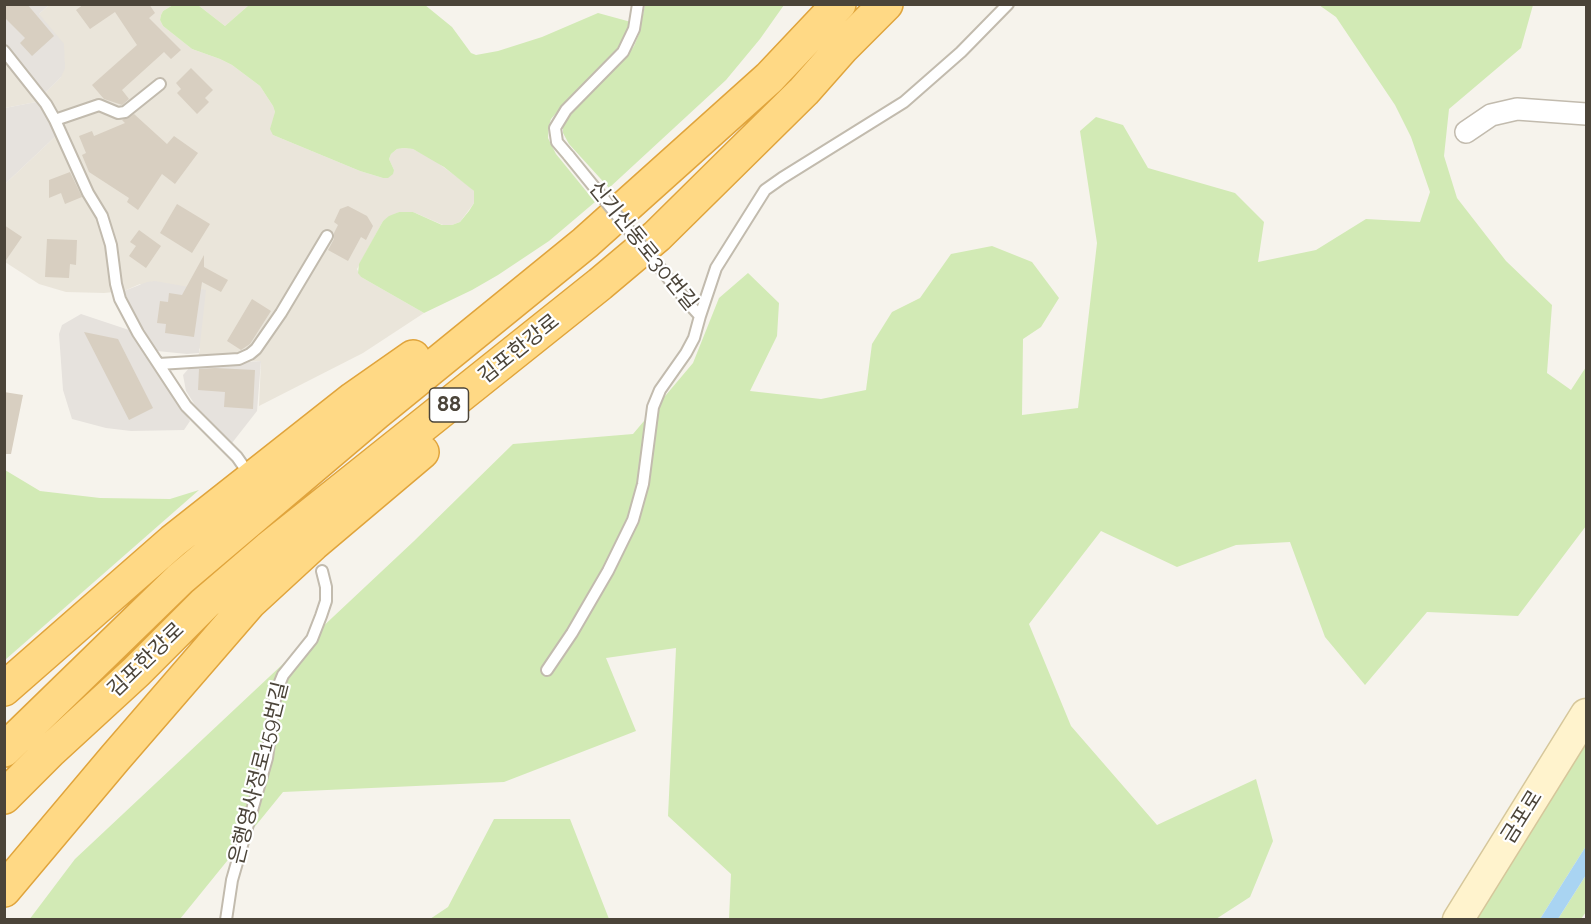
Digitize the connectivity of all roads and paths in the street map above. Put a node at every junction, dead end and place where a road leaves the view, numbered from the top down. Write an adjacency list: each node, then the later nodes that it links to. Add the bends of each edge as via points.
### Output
1 (638, 4): 12 (lane, 신기신동로30번길, bridge, via 634,29 623,52 566,110 555,128 557,142)
2 (839, 4): 11 (highway, 김포한강로 / 88, via 769,78)
3 (886, 4): 14 (highway, 김포한강로 / 88, via 657,236)
4 (1008, 4): 12 (lane, via 904,102 765,190 716,268)
5 (4, 51): 8 (lane, via 39,93)
6 (160, 84): 8 (lane, via 125,112 118,114 99,105)
7 (1587, 114): 9 (street, via 1517,109 1491,115)
8 (55, 120): 13 (lane, via 107,230 116,284 126,312)
9 (1466, 132)
10 (327, 236): 13 (lane, via 292,296 250,354 238,359)
11 (585, 243): 18 (highway, via 452,328 352,399 173,541); 20 (highway, 김포한강로 / 88, via 198,564)
12 (700, 316): 17 (lane, 신기신동로30번길, via 694,338 653,407 643,484 633,520 608,572)
13 (159, 364): 15 (lane, via 186,406)
14 (501, 364): 21 (highway, 김포한강로 / 88, via 205,603); 22 (highway, via 429,446 250,602)
15 (244, 467)
16 (322, 571): 23 (lane, 은행영사정로159번길, via 326,601 321,616 312,639 283,675 276,692 267,758 232,880)
17 (547, 670)
18 (4, 688)
19 (1587, 714): 24 (main road, 금포로)
20 (4, 750)
21 (4, 797)
22 (4, 890)
23 (226, 920)
24 (1458, 920)

